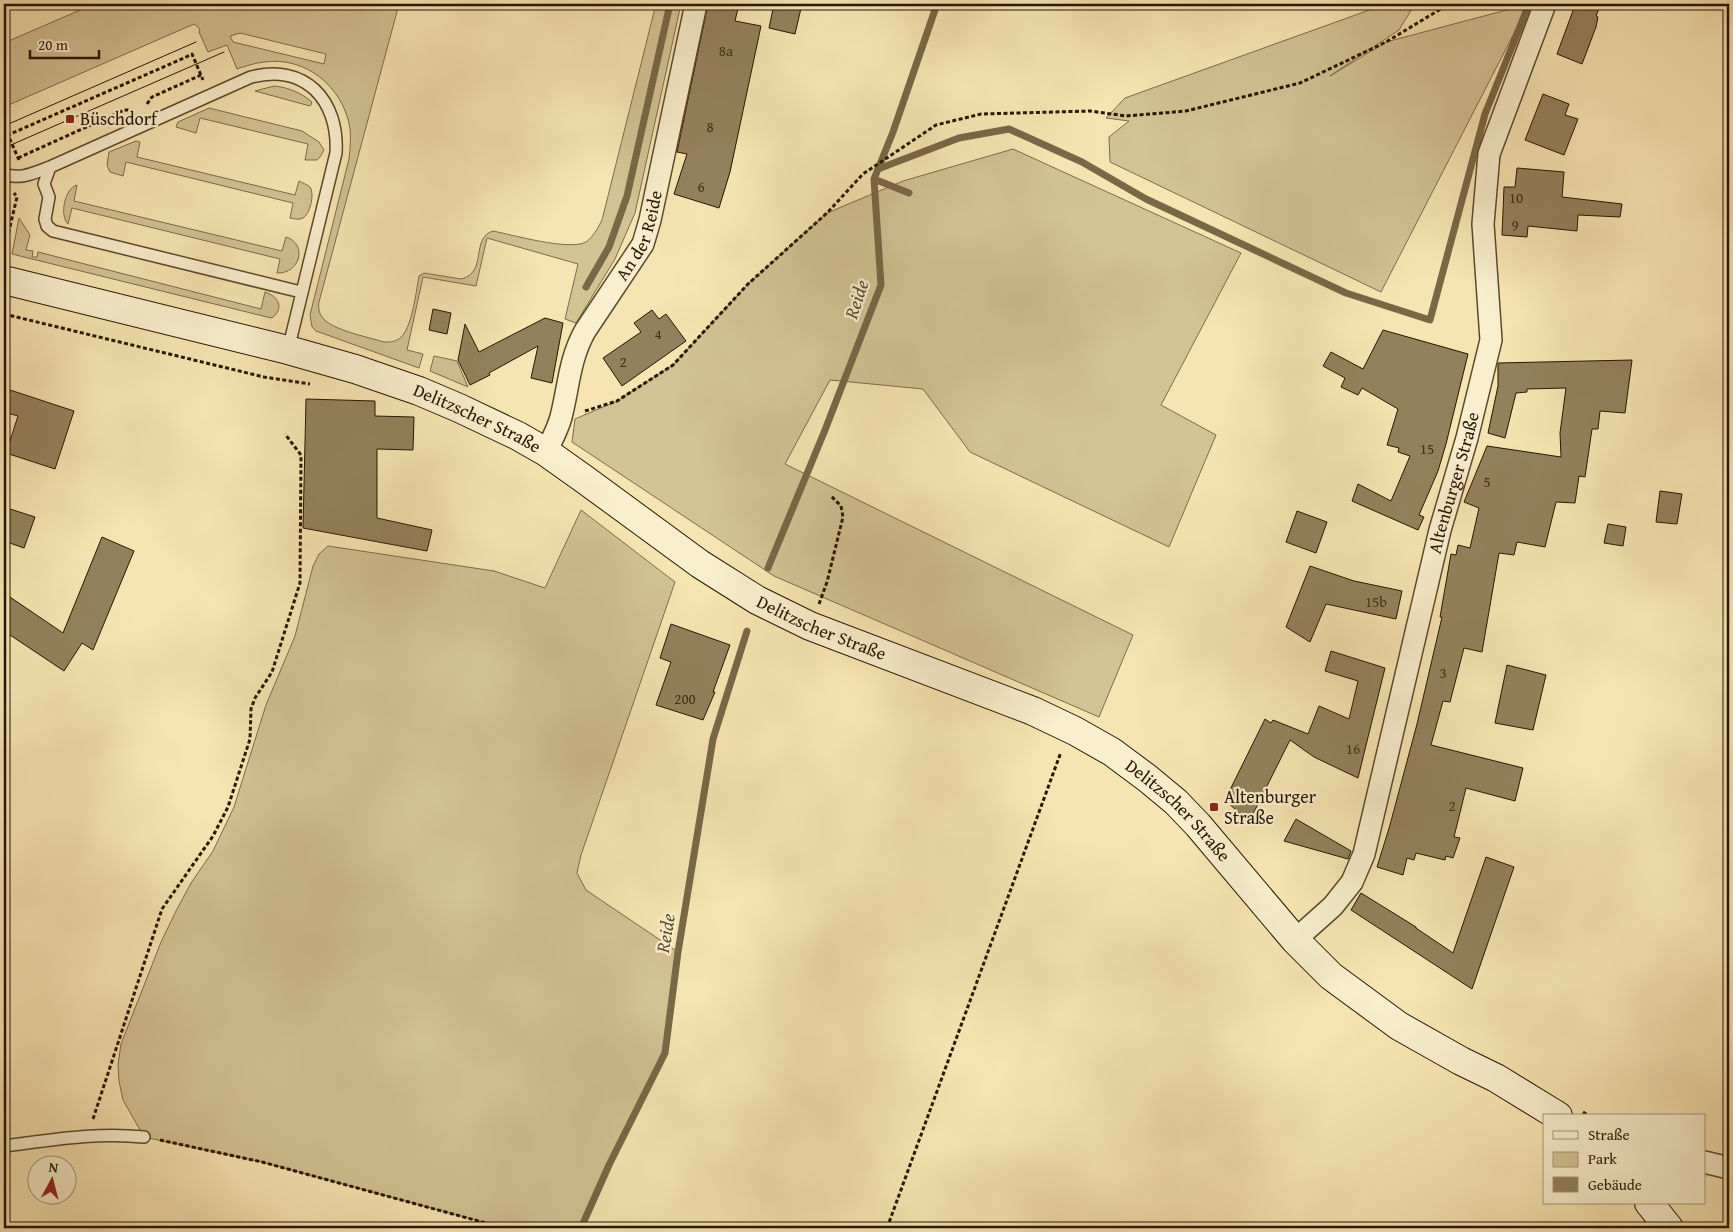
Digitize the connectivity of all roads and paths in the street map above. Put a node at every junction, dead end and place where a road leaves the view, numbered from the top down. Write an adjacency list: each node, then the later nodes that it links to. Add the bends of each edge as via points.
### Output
1 (696, 4): 20 (street, An der Reide, via 643,244 578,344)
2 (1449, 4): 20 (path, via 1386,42 1300,83 1186,111 1126,116 1090,111 981,114 936,124 863,174 827,214 748,284 673,365 616,401)
3 (1545, 4): 26 (street, Altenburger Straße, via 1489,154 1483,224 1491,340 1440,530 1364,854 1352,882 1333,906)
4 (201, 76): 5 (path); 6 (path, via 152,97); 8 (path, via 192,54)
5 (209, 94): 10 (lane); 16 (lane, via 261,74 282,74 310,86 328,107 336,131 336,153)
6 (141, 107)
7 (134, 110): 9 (path, via 124,110)
8 (6, 136): 9 (path)
9 (18, 158): 12 (path)
10 (50, 167): 12 (lane); 13 (lane)
11 (7, 175): 12 (lane); 14 (path, via 7,190 17,197)
12 (26, 176): 13 (lane)
13 (44, 184): 16 (lane, via 49,197 45,218 53,231)
14 (4, 252)
15 (4, 280): 18 (main road, Delitzscher Straße)
16 (301, 292): 18 (lane)
17 (4, 314): 19 (path, via 264,377)
18 (288, 350): 22 (main road, Delitzscher Straße, via 419,391)
19 (314, 385)
20 (561, 418): 22 (street, An der Reide)
21 (285, 434): 28 (path, via 301,455 300,583 272,672 255,698 250,739 228,807 213,836 162,909)
22 (546, 452): 24 (main road, Delitzscher Straße, via 700,564 757,600)
23 (831, 496): 24 (path, via 841,506 844,517 827,582)
24 (810, 626): 26 (main road, Delitzscher Straße, via 1034,711 1112,752 1154,784 1198,825)
25 (1070, 753): 35 (path, via 1062,749)
26 (1295, 940): 27 (main road, Delitzscher Straße, via 1331,976 1399,1026)
27 (1555, 1114)
28 (88, 1135): 29 (lane); 30 (lane)
29 (144, 1137): 34 (path, via 262,1162)
30 (4, 1146)
31 (1706, 1162): 32 (street)
32 (1729, 1168)
33 (1650, 1204): 36 (main road)
34 (504, 1228)
35 (887, 1228)
36 (1669, 1228)

